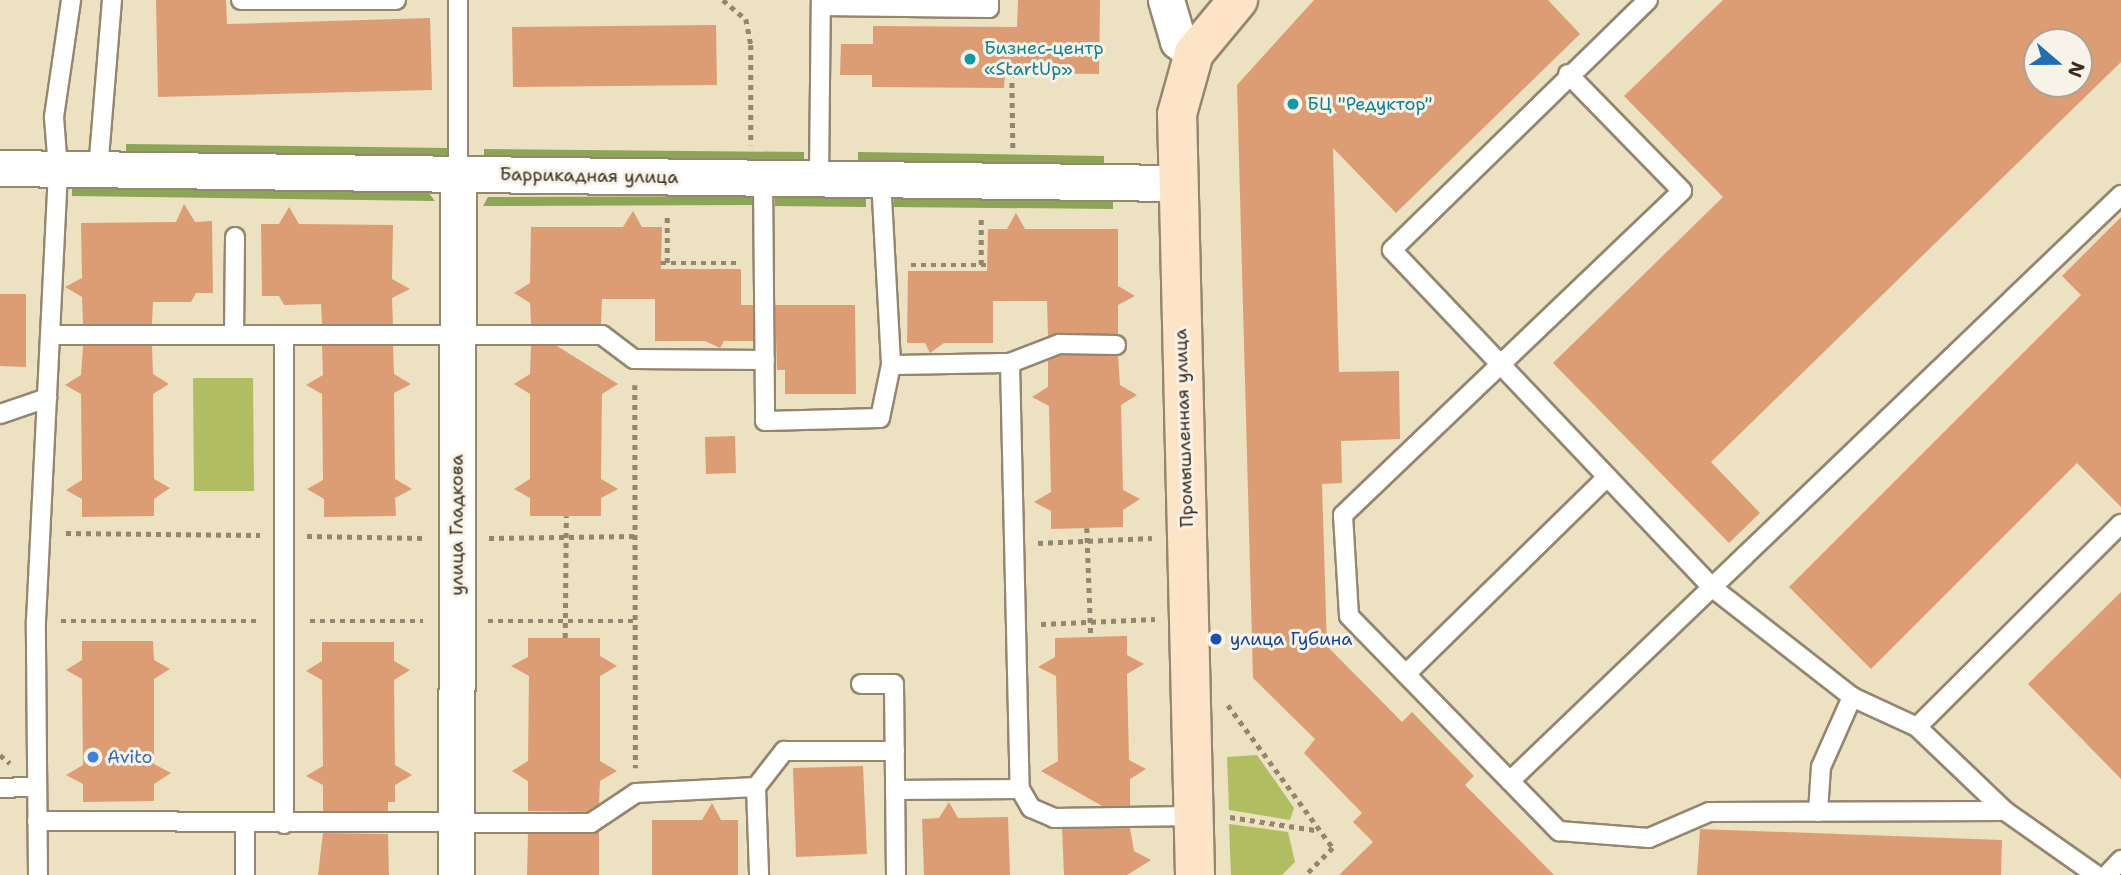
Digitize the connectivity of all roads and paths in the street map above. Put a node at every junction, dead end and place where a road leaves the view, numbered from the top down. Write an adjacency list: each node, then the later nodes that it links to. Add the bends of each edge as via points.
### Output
1 (71, 0): 18 (lane, via 54,117)
2 (112, 0): 19 (lane)
3 (241, 0): 4 (lane)
4 (396, 0)
5 (458, 0): 20 (lane)
6 (723, 0): 15 (path, via 746,19 751,45)
7 (989, 0): 11 (lane, via 989,8)
8 (1166, 0): 12 (street, via 1178,41)
9 (1238, 0): 12 (street, Промышленная улица)
10 (1648, 0): 14 (lane)
11 (821, 3): 22 (lane)
12 (1194, 53): 24 (street, Промышленная улица, via 1177,114)
13 (1012, 74): 16 (path)
14 (1568, 74): 39 (lane, via 1392,250); 39 (lane, via 1682,191)
15 (751, 146)
16 (1013, 149)
17 (0, 169): 18 (street, Баррикадная улица)
18 (58, 169): 19 (street, Баррикадная улица); 31 (lane)
19 (98, 170): 20 (street, Баррикадная улица)
20 (458, 174): 21 (street, Баррикадная улица); 34 (street, улица Гладкова)
21 (763, 178): 22 (street, Баррикадная улица); 29 (lane)
22 (819, 178): 23 (street, Баррикадная улица)
23 (881, 179): 24 (street, Баррикадная улица); 30 (lane)
24 (1177, 183): 81 (street, Промышленная улица)
25 (2121, 195): 55 (lane)
26 (667, 213): 29 (path, via 664,263)
27 (981, 216): 30 (path, via 984,265)
28 (235, 237): 32 (lane)
29 (764, 264): 37 (lane)
30 (886, 265): 40 (lane)
31 (50, 335): 32 (lane); 41 (lane)
32 (234, 335): 33 (lane)
33 (284, 335): 34 (lane); 48 (lane)
34 (457, 335): 36 (lane, via 602,335); 51 (street, улица Гладкова)
35 (1116, 345): 38 (lane, via 1059,344)
36 (635, 359): 37 (lane); 49 (path)
37 (765, 360): 40 (lane, via 765,421 880,418)
38 (1010, 363): 40 (lane); 54 (lane)
39 (1499, 363): 43 (lane); 66 (lane, via 1343,515 1349,616)
40 (891, 365)
41 (47, 398): 42 (lane); 47 (lane)
42 (0, 414)
43 (1607, 477): 55 (lane); 66 (lane)
44 (566, 516): 50 (path)
45 (2121, 524): 70 (lane)
46 (1087, 528): 53 (path)
47 (40, 533): 48 (path); 57 (lane)
48 (285, 536): 51 (path); 58 (lane)
49 (635, 536): 50 (path); 60 (path)
50 (565, 537): 51 (path); 59 (path)
51 (456, 538): 61 (street, улица Гладкова)
52 (1156, 538): 53 (path)
53 (1088, 541): 54 (path); 62 (path)
54 (1014, 543): 63 (lane)
55 (1714, 589): 68 (lane); 72 (lane)
56 (1158, 619): 62 (path)
57 (36, 621): 58 (path); 73 (lane)
58 (285, 621): 61 (path); 84 (lane)
59 (564, 621): 60 (path); 61 (path); 65 (path)
60 (636, 621): 78 (path)
61 (456, 622): 85 (street, улица Гладкова)
62 (1090, 622): 63 (path); 64 (path)
63 (1016, 625): 76 (lane)
64 (1091, 637)
65 (565, 638)
66 (1406, 674): 72 (lane)
67 (861, 684): 71 (lane, via 894,684)
68 (1852, 697): 70 (lane); 80 (lane, via 1821,767)
69 (1224, 700): 86 (path)
70 (1917, 727): 79 (lane)
71 (895, 751): 74 (lane, via 784,751); 77 (lane)
72 (1510, 781): 80 (lane, via 1559,831 1649,838 1709,812)
73 (37, 787): 75 (lane); 82 (lane)
74 (756, 787): 78 (lane); 91 (lane)
75 (0, 788)
76 (1020, 789): 77 (lane); 81 (lane, via 1031,808 1054,818)
77 (895, 790): 92 (lane)
78 (636, 793): 85 (lane, via 591,823)
79 (2006, 811): 80 (lane); 95 (lane)
80 (1818, 812)
81 (1207, 816): 86 (path); 93 (street, Промышленная улица)
82 (37, 821): 83 (lane); 88 (lane)
83 (245, 823): 84 (lane); 89 (lane)
84 (284, 824): 85 (lane)
85 (456, 826): 90 (street, улица Гладкова)
86 (1315, 830): 94 (path, via 1334,848)
87 (2121, 860): 96 (lane)
88 (38, 875)
89 (245, 875)
90 (456, 875)
91 (759, 875)
92 (896, 875)
93 (1195, 875)
94 (1306, 875)
95 (2095, 875)
96 (2107, 875)

